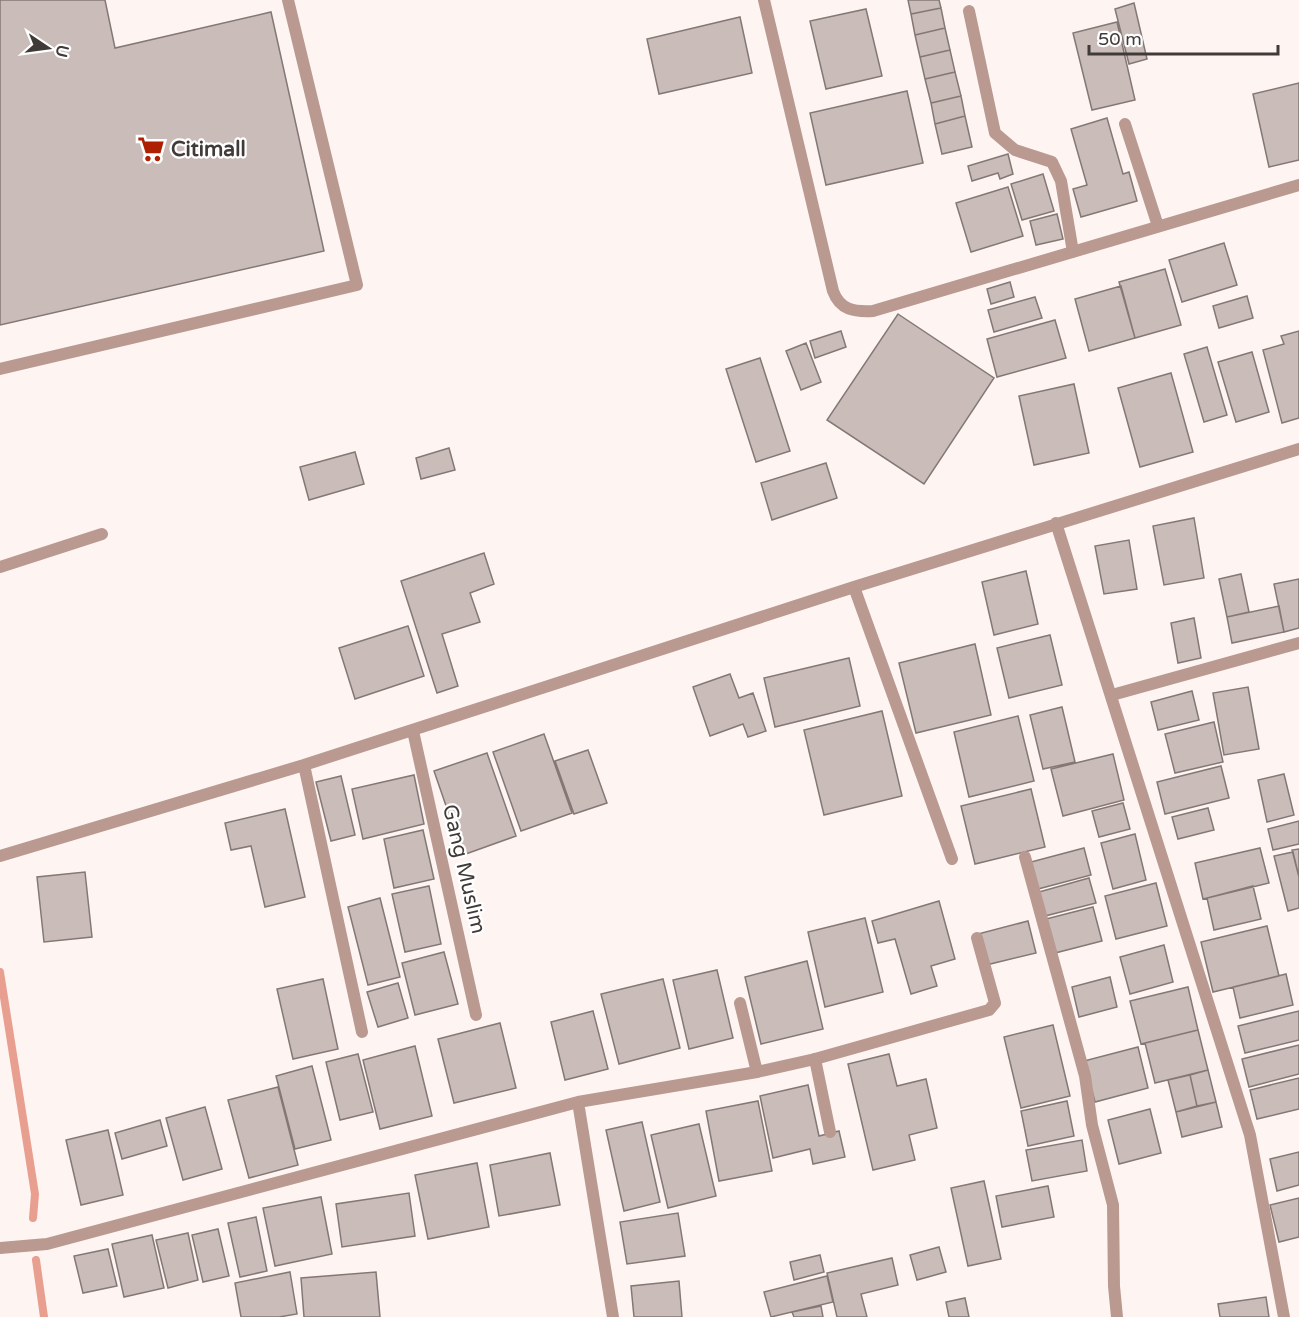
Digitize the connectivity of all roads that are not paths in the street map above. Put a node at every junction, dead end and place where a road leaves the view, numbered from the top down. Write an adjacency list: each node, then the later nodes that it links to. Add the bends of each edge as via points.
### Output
1 (288, 0): 8 (street, via 357,285)
2 (764, 0): 7 (street, via 833,291 842,306 873,311)
3 (969, 11): 7 (street, via 995,133 1015,150 1052,162 1061,181)
4 (1125, 124): 6 (street)
5 (1299, 185): 6 (street)
6 (1158, 226): 7 (street)
7 (1073, 252)
8 (0, 369)
9 (1299, 449): 10 (street)
10 (1056, 523): 13 (street); 15 (street)
11 (102, 534): 12 (street)
12 (0, 567)
13 (854, 587): 16 (street); 20 (street)
14 (1299, 643): 15 (street)
15 (1112, 695): 32 (street, via 1250,1135)
16 (413, 731): 17 (street); 23 (street, Gang Muslim)
17 (304, 765): 18 (street); 24 (street)
18 (0, 856)
19 (1025, 857): 31 (street, via 1085,1076 1092,1125 1113,1204)
20 (952, 859)
21 (977, 938): 25 (street, via 995,1003 989,1010)
22 (740, 1003): 26 (street)
23 (476, 1015)
24 (362, 1032)
25 (815, 1059): 26 (street); 28 (street)
26 (757, 1072): 27 (street)
27 (578, 1102): 29 (street, via 47,1244); 30 (street)
28 (830, 1132)
29 (0, 1248)
30 (613, 1317)
31 (1117, 1317)
32 (1284, 1317)

